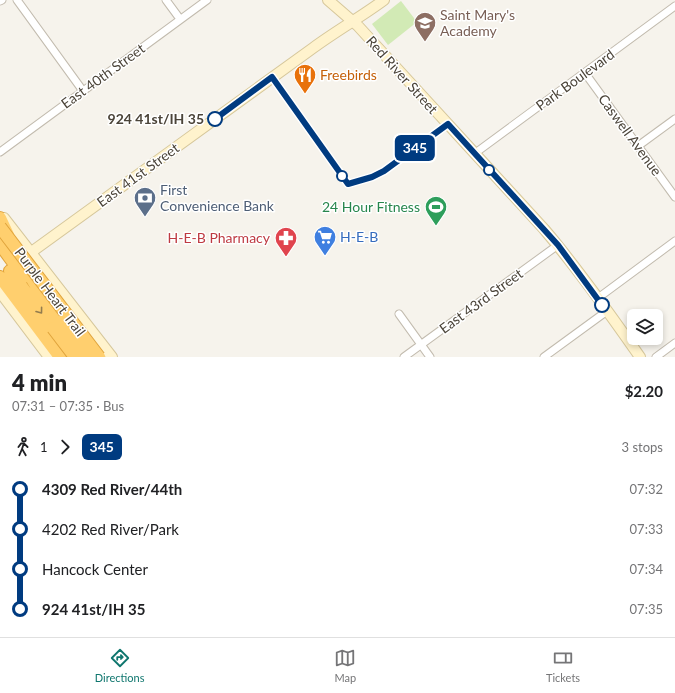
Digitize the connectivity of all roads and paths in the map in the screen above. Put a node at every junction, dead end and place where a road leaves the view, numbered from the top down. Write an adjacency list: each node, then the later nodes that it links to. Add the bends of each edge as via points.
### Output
1 (16, 0): 10 (street)
2 (166, 0): 7 (street)
3 (207, 0): 7 (street, East 40th Street)
4 (328, 0): 8 (main road, Red River Street)
5 (384, 0): 8 (main road, East 41st Street)
6 (675, 6): 9 (street, Park Boulevard)
7 (180, 20): 10 (street, East 40th Street)
8 (352, 22): 14 (main road, Red River Street); 22 (main road, East 41st Street)
9 (585, 73): 12 (street, Caswell Avenue); 14 (street, Park Boulevard)
10 (83, 91): 13 (street, East 40th Street)
11 (675, 119): 12 (street)
12 (638, 146): 15 (street, Caswell Avenue)
13 (0, 152)
14 (474, 154): 21 (main road, Red River Street)
15 (675, 197)
16 (0, 214): 22 (main road)
17 (0, 218): 27 (highway)
18 (0, 227): 36 (highway, Purple Heart Trail, bridge)
19 (675, 241): 26 (street)
20 (0, 244): 27 (highway, Purple Heart Trail)
21 (558, 245): 26 (main road, Red River Street); 34 (street, East 43rd Street)
22 (30, 253): 30 (main road)
23 (0, 257): 31 (highway, Purple Heart Trail, one-way to 31)
24 (0, 277): 39 (highway)
25 (0, 292): 35 (main road)
26 (598, 298): 28 (main road, Red River Street)
27 (48, 306): 31 (highway, Purple Heart Trail)
28 (607, 311): 37 (main road, Red River Street); 45 (street)
29 (399, 314): 34 (street)
30 (83, 320): 32 (main road); 39 (main road, via 86,340)
31 (56, 325): 40 (highway, Purple Heart Trail, bridge); 42 (highway, Purple Heart Trail, bridge)
32 (99, 341): 36 (main road); 41 (main road)
33 (675, 343): 46 (street)
34 (421, 344): 43 (street, East 43rd Street); 44 (street)
35 (47, 353): 38 (main road)
36 (104, 355)
37 (636, 356)
38 (54, 357)
39 (61, 357)
40 (75, 357)
41 (78, 357)
42 (86, 357)
43 (404, 357)
44 (430, 357)
45 (544, 357)
46 (656, 357)

